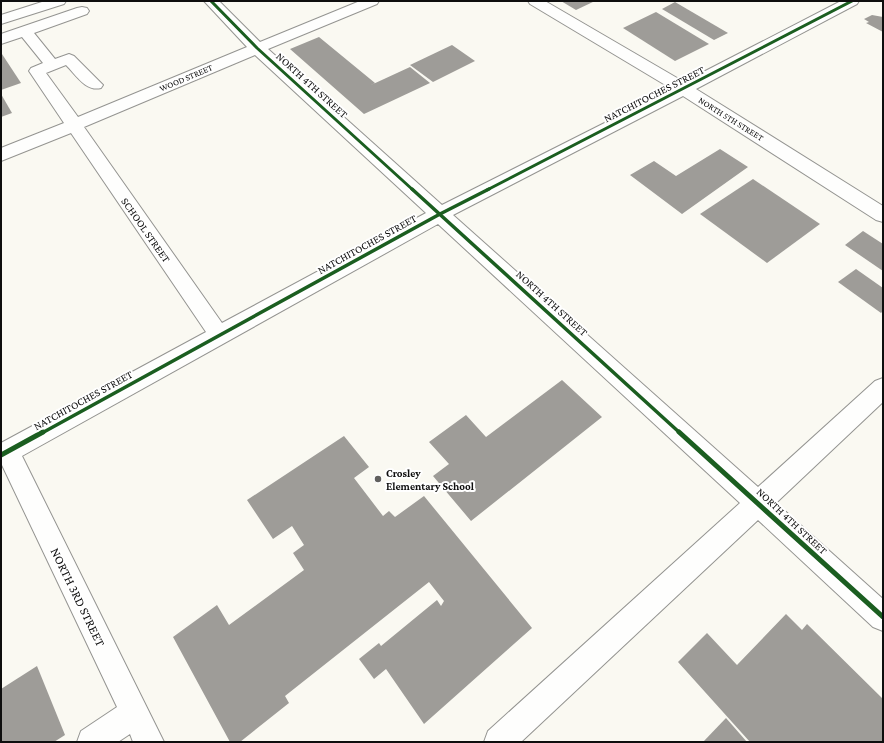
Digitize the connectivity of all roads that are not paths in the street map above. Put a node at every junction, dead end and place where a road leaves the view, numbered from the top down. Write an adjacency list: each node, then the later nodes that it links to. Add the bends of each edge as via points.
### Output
1 (59, 1): 7 (street)
2 (211, 1): 10 (street, NORTH 4TH STREET)
3 (372, 1): 10 (street, WOOD STREET)
4 (536, 1): 13 (street, NORTH 5TH STREET)
5 (852, 1): 13 (street, NATCHITOCHES STREET)
6 (82, 12): 8 (street)
7 (1, 20)
8 (25, 31): 9 (street); 11 (street)
9 (1, 39)
10 (257, 48): 14 (street, WOOD STREET); 16 (street, NORTH 4TH STREET)
11 (52, 65): 12 (street, via 69,59); 14 (street, SCHOOL STREET, via 37,71)
12 (95, 85)
13 (684, 89): 16 (street, NATCHITOCHES STREET); 17 (street, NORTH 5TH STREET)
14 (74, 126): 15 (street, WOOD STREET); 18 (street, SCHOOL STREET)
15 (1, 155)
16 (440, 214): 18 (street, NATCHITOCHES STREET); 21 (street, NORTH 4TH STREET)
17 (883, 215)
18 (219, 335): 20 (street, NATCHITOCHES STREET)
19 (883, 388): 21 (street)
20 (4, 454): 23 (street, NORTH 3RD STREET)
21 (758, 502): 22 (street, NORTH 4TH STREET); 26 (street)
22 (883, 617)
23 (134, 713): 24 (street); 25 (street, NORTH 3RD STREET)
24 (92, 742)
25 (148, 742)
26 (499, 742)

